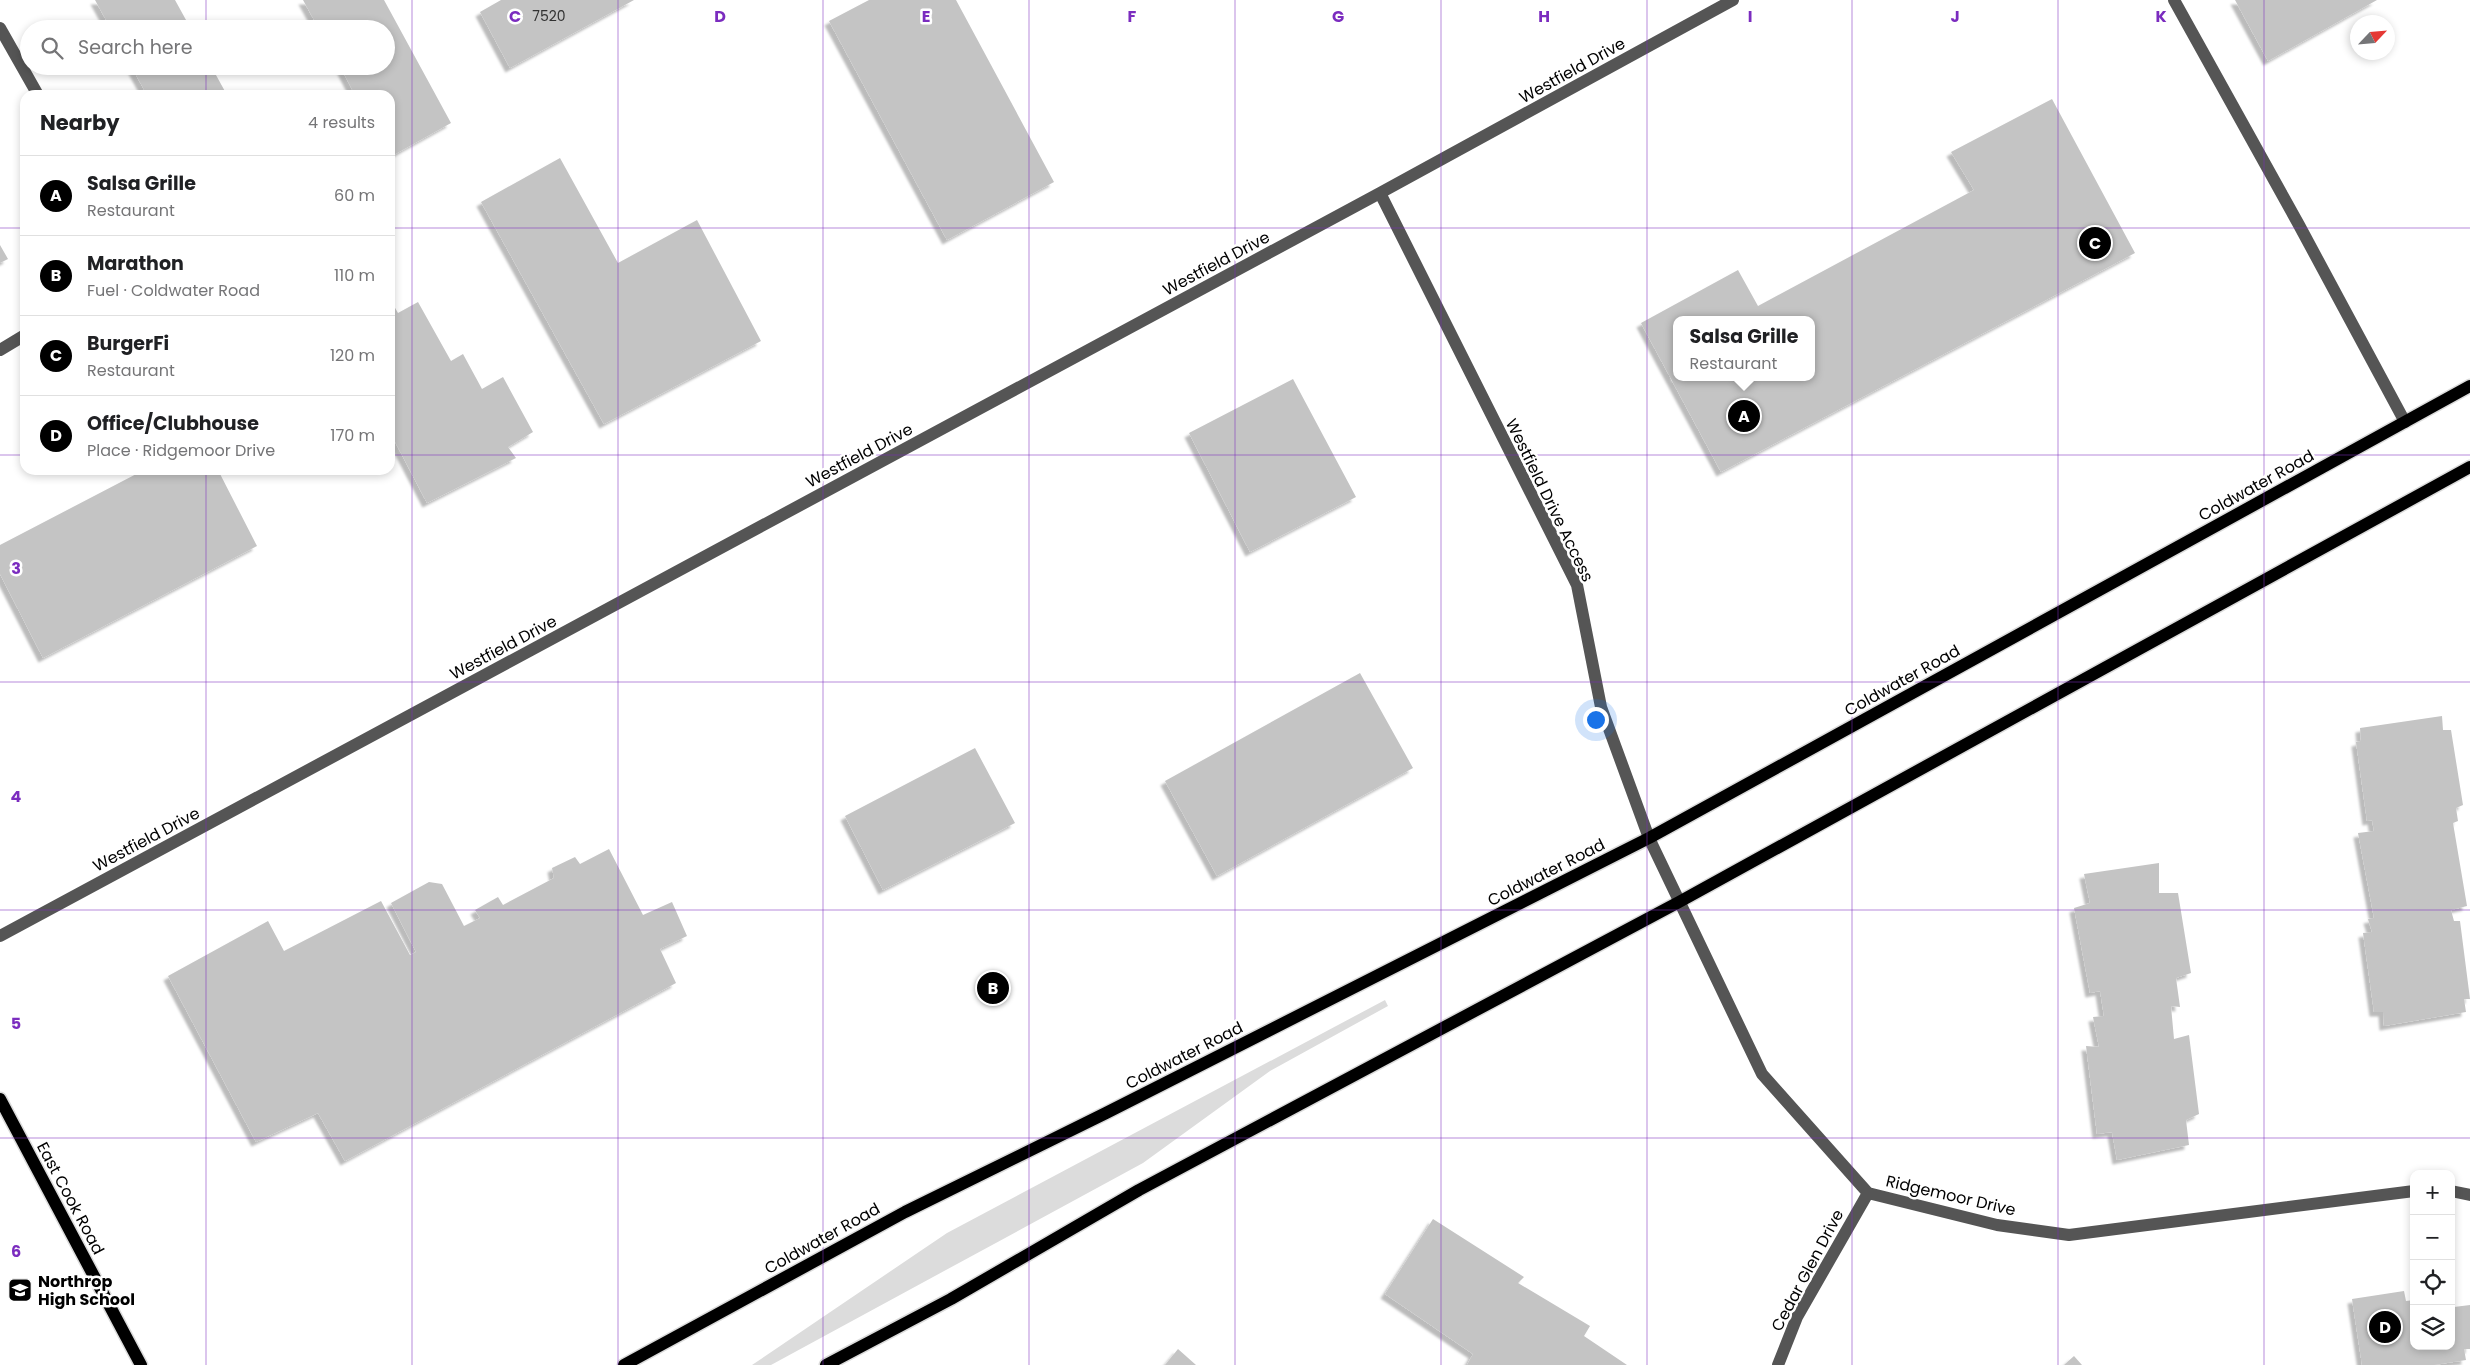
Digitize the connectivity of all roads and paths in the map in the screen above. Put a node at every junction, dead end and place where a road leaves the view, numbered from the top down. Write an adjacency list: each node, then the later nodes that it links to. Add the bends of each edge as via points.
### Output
1 (1733, 0): 7 (street, Westfield Drive)
2 (2174, 0): 11 (street, via 2299,224)
3 (0, 28): 4 (street)
4 (20, 63)
5 (27, 75): 6 (street)
6 (35, 90)
7 (1380, 193): 13 (street, Westfield Drive Access, via 1577,586 1601,707); 15 (street, Westfield Drive)
8 (20, 338): 9 (street)
9 (0, 350)
10 (2470, 386): 11 (main road, Coldwater Road)
11 (2404, 422): 13 (main road, Coldwater Road)
12 (2470, 466): 14 (main road)
13 (1648, 838): 14 (street, Ridgemoor Drive); 22 (main road, Coldwater Road, via 905,1212)
14 (1679, 902): 19 (street, Ridgemoor Drive, via 1762,1074); 23 (main road, via 1139,1190 951,1299)
15 (0, 936)
16 (0, 1099): 21 (main road, East Cook Road)
17 (2410, 1192): 19 (street, Ridgemoor Drive, via 2069,1235 1997,1225)
18 (2455, 1192): 20 (street)
19 (1868, 1193): 24 (street, Cedar Glen Drive, via 1796,1317)
20 (2470, 1195)
21 (141, 1365)
22 (624, 1365)
23 (826, 1365)
24 (1778, 1365)

